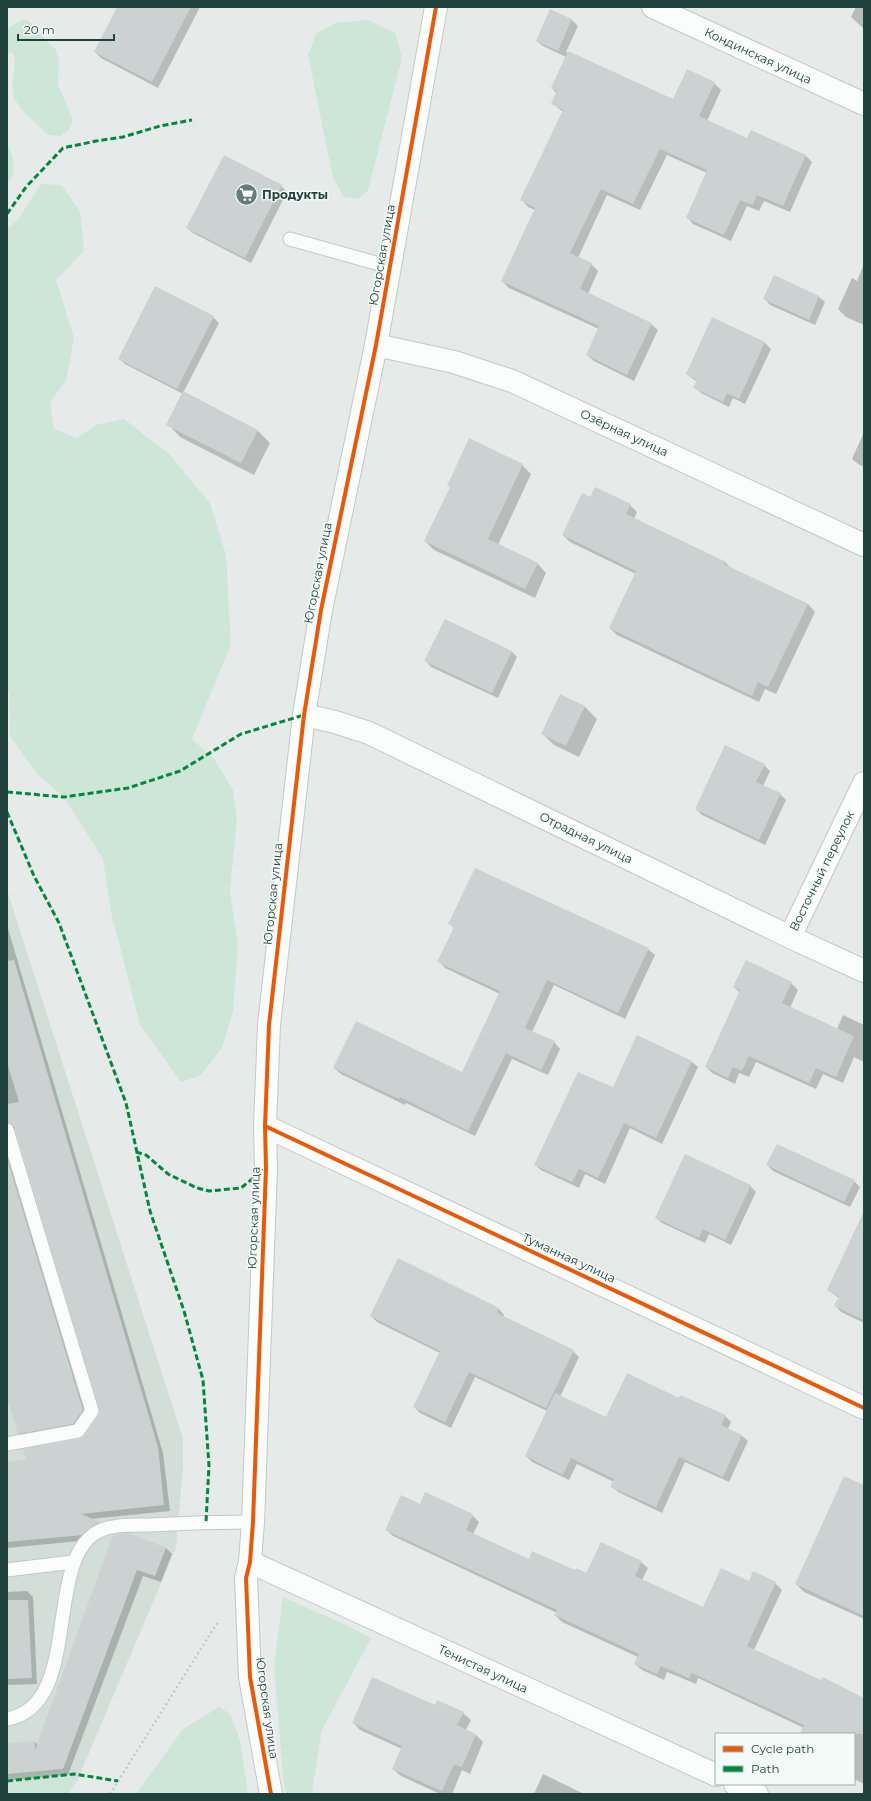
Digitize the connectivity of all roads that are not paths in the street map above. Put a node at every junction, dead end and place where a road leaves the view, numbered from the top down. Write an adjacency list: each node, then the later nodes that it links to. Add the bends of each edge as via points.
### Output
1 (436, 7): 5 (street, Югорская улица)
2 (653, 7): 3 (street, Кондинская улица)
3 (864, 104)
4 (290, 239): 5 (lane)
5 (390, 267): 6 (street, Югорская улица)
6 (376, 344): 7 (street, Озёрная улица, via 454,362 512,381); 8 (street, Югорская улица, via 321,610)
7 (864, 545)
8 (304, 715): 10 (street, Отрадная улица, via 369,733); 12 (street, Югорская улица, via 269,1025)
9 (864, 783): 10 (street, Восточный переулок)
10 (790, 937): 11 (street, Отрадная улица)
11 (864, 971)
12 (265, 1126): 14 (street, Туманная улица); 16 (street, Югорская улица, via 266,1168)
13 (7, 1130): 15 (lane, via 92,1411 78,1431)
14 (864, 1408)
15 (7, 1444)
16 (253, 1522): 17 (lane, via 114,1526 93,1536); 18 (street, Югорская улица)
17 (73, 1562): 19 (lane); 20 (lane, via 54,1666 44,1694 31,1710 20,1717)
18 (250, 1562): 21 (street, Тенистая улица); 23 (street, Югорская улица, via 246,1578 250,1677)
19 (7, 1570)
20 (7, 1719)
21 (715, 1775)
22 (737, 1785): 24 (street)
23 (270, 1794)
24 (757, 1794)

